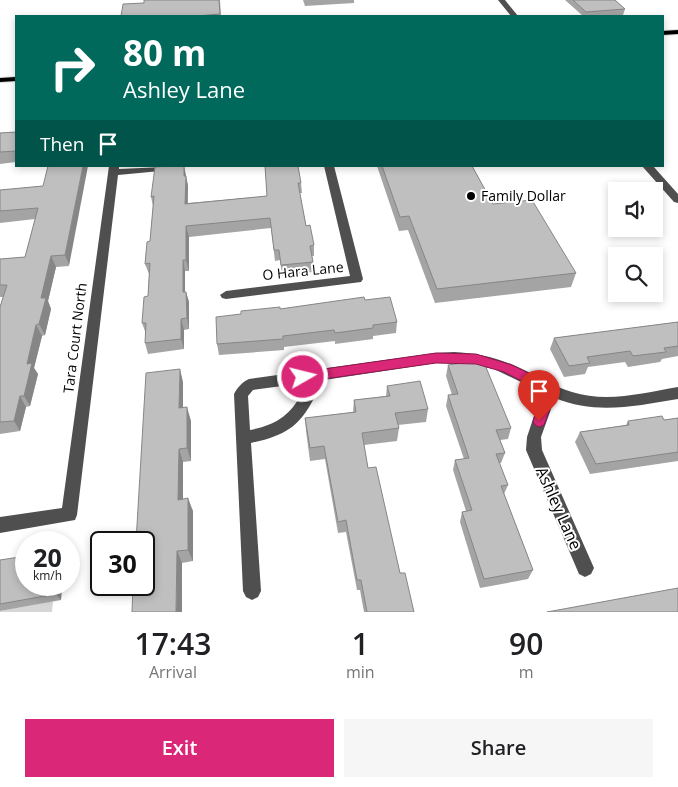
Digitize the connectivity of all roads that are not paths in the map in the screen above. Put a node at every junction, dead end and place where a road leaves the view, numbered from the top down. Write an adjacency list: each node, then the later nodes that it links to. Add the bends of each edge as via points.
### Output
1 (501, 0): 2 (street)
2 (514, 15)
3 (678, 32): 4 (main road)
4 (664, 33)
5 (15, 79): 6 (main road)
6 (0, 80)
7 (159, 167): 10 (street)
8 (329, 167): 12 (street, O Hara Lane, via 357,279)
9 (649, 167): 11 (street)
10 (114, 169): 17 (street, Tara Court North, via 69,515)
11 (678, 200)
12 (226, 295)
13 (303, 377): 14 (street, via 459,357 500,365); 16 (street, via 307,398 296,417 277,431); 16 (street, via 249,385 241,394)
14 (550, 390): 15 (street, via 598,404); 18 (street, Ashley Lane, via 534,437 534,450)
15 (678, 393)
16 (242, 438): 19 (street)
17 (0, 525)
18 (585, 568)
19 (252, 591)

